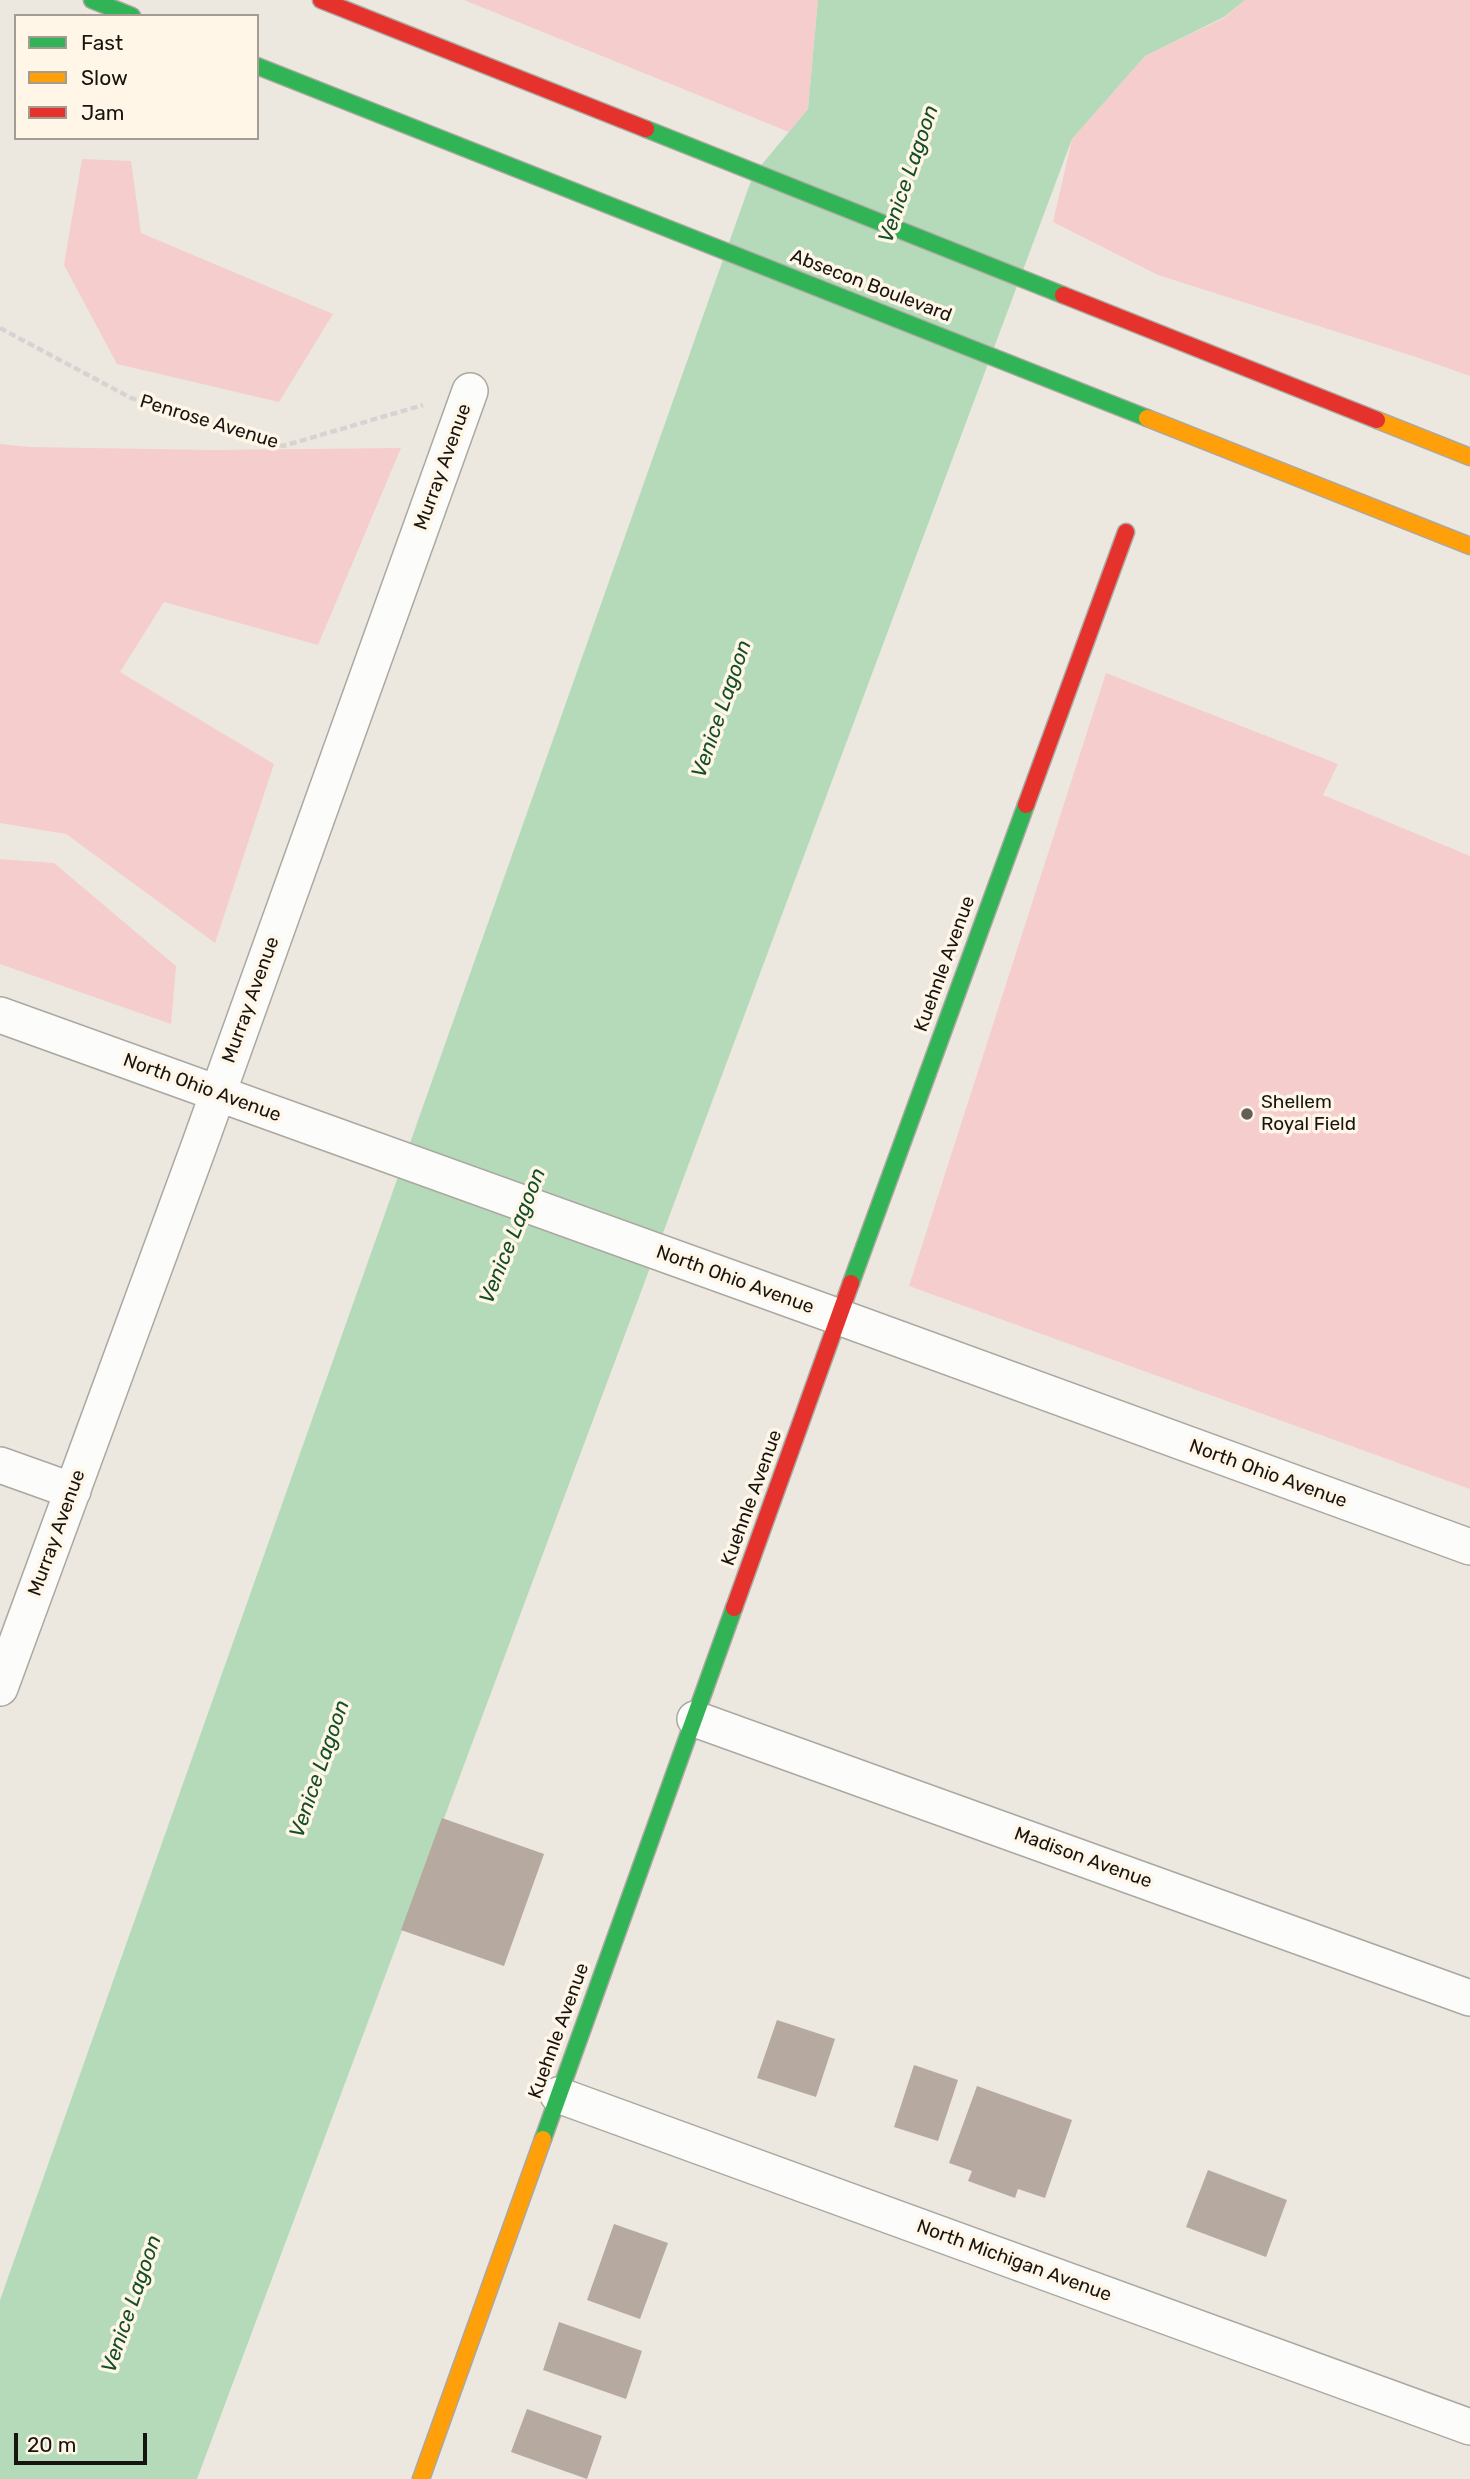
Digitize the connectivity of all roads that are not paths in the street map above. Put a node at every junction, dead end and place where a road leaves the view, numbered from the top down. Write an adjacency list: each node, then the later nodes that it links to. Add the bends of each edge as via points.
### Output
1 (92, 0): 3 (main road)
2 (321, 0): 6 (main road)
3 (127, 14)
4 (259, 67): 8 (main road, Absecon Boulevard)
5 (470, 391): 10 (street, Murray Avenue)
6 (1470, 457)
7 (1126, 532): 11 (main road, Kuehnle Avenue)
8 (1470, 546)
9 (0, 1015): 10 (street, North Ohio Avenue)
10 (217, 1094): 11 (street, North Ohio Avenue); 13 (street, Murray Avenue)
11 (839, 1317): 14 (street, North Ohio Avenue); 16 (main road, Kuehnle Avenue)
12 (0, 1465): 13 (street)
13 (72, 1491): 15 (street, Murray Avenue)
14 (1470, 1548)
15 (0, 1688)
16 (695, 1719): 17 (street, Madison Avenue); 18 (main road, Kuehnle Avenue)
17 (1470, 1998)
18 (558, 2095): 19 (street, North Michigan Avenue); 20 (main road, Kuehnle Avenue)
19 (1470, 2427)
20 (426, 2478)

